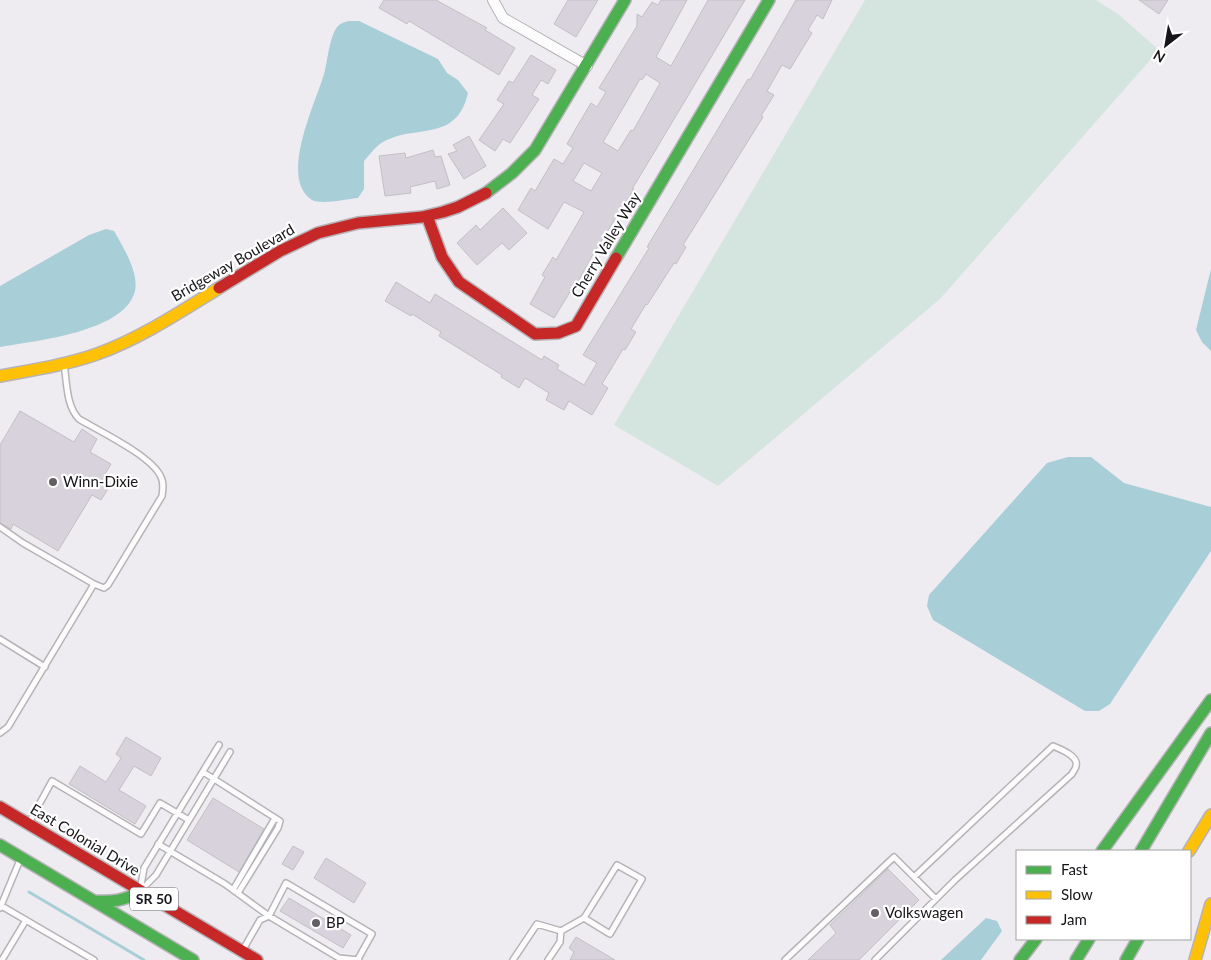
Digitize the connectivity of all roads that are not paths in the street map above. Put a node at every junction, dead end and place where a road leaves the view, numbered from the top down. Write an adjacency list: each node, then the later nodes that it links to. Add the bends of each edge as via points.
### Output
1 (493, 0): 4 (street, via 503,18)
2 (625, 0): 4 (main road, Bridgeway Boulevard)
3 (769, 0): 5 (main road, Cherry Valley Way, via 576,326 558,334 535,334 459,282 442,257)
4 (587, 66): 5 (main road, Bridgeway Boulevard, via 535,150 521,166 481,196 456,208)
5 (427, 216): 6 (main road, Bridgeway Boulevard, via 344,226 309,237 110,349)
6 (64, 364): 7 (main road, Bridgeway Boulevard); 9 (lane, via 74,414 147,460 161,475 164,485 162,496 108,586 104,588)
7 (0, 376)
8 (0, 527): 9 (lane)
9 (94, 584): 11 (lane)
10 (0, 639): 11 (lane)
11 (45, 667): 13 (lane, via 8,727)
12 (1211, 700): 27 (main road)
13 (0, 733)
14 (1211, 733): 28 (main road)
15 (219, 745): 17 (lane)
16 (230, 752): 18 (lane)
17 (203, 772): 18 (lane); 20 (lane)
18 (214, 779): 22 (lane); 23 (lane)
19 (0, 807): 24 (main road, East Colonial Drive / SR 50)
20 (178, 812): 23 (lane); 24 (lane, via 160,803 140,834 52,781); 25 (lane)
21 (1211, 815): 29 (main road)
22 (275, 818): 33 (lane); 35 (lane, via 280,821 278,828)
23 (189, 820): 30 (lane)
24 (28, 824): 34 (main road, East Colonial Drive / SR 50)
25 (158, 844): 30 (lane); 34 (lane, via 144,868)
26 (0, 845): 31 (main road, SR 50)
27 (1103, 850)
28 (1142, 850)
29 (1191, 850)
30 (170, 851): 33 (lane); 34 (lane, via 156,876)
31 (21, 858): 37 (main road, SR 50); 39 (lane)
32 (914, 877): 36 (lane); 36 (lane, via 1053,746 1076,761 1072,774); 55 (lane, via 894,857)
33 (233, 890): 35 (lane)
34 (140, 891): 37 (main road, via 130,899 115,902); 47 (main road, East Colonial Drive / SR 50)
35 (238, 894): 40 (lane)
36 (936, 899): 56 (lane)
37 (93, 900): 51 (main road, SR 50)
38 (1211, 904): 60 (main road)
39 (0, 906): 42 (lane)
40 (269, 916): 47 (lane, via 260,920); 48 (lane, via 339,958); 48 (lane, via 286,883 372,934)
41 (584, 918): 41 (lane, via 610,934 642,879 616,865); 43 (lane)
42 (26, 920): 49 (lane); 50 (lane)
43 (561, 931): 53 (lane, via 537,924); 54 (lane, via 560,942)
44 (1035, 940): 57 (main road)
45 (1088, 940): 58 (main road)
46 (1137, 940): 59 (main road)
47 (242, 951): 52 (main road, East Colonial Drive / SR 50)
48 (359, 959)
49 (2, 960)
50 (94, 960)
51 (193, 960)
52 (257, 960)
53 (513, 960)
54 (548, 960)
55 (785, 960)
56 (875, 960)
57 (1020, 960)
58 (1076, 960)
59 (1126, 960)
60 (1195, 960)

